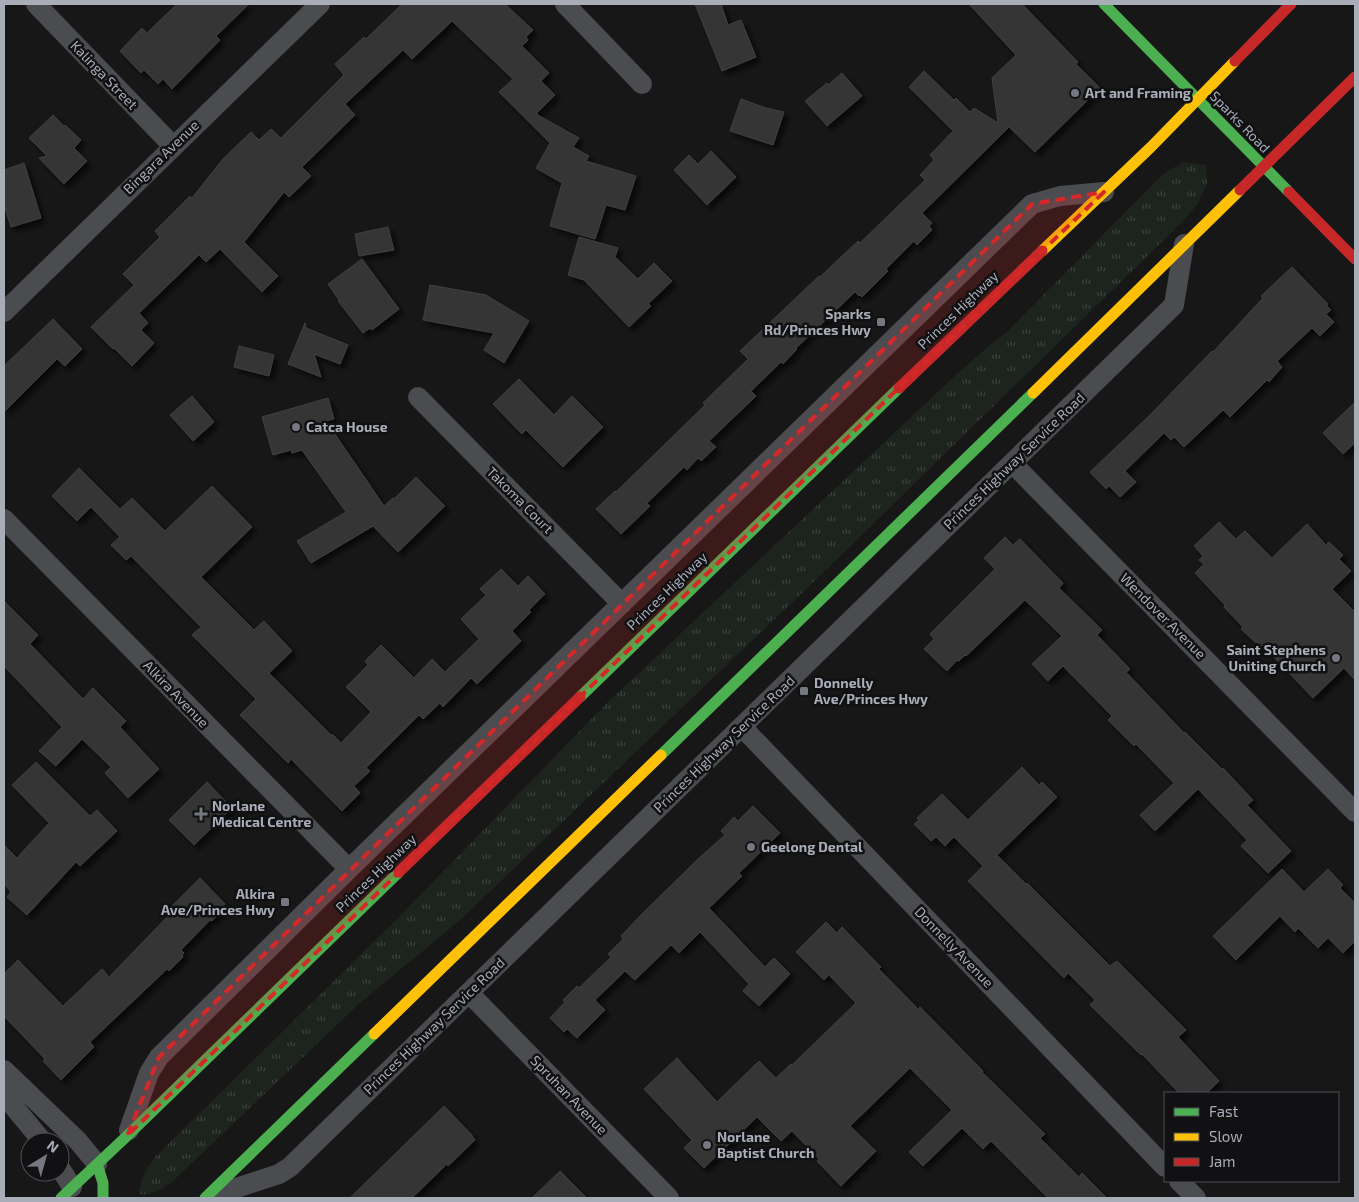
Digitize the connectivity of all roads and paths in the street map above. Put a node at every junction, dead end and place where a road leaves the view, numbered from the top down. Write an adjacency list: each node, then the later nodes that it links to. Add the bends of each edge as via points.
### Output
1 (36, 4): 10 (street, Kalinga Street)
2 (320, 4): 10 (street, Bingara Avenue)
3 (565, 4): 8 (street)
4 (1104, 4): 9 (main road, Sparks Road)
5 (1291, 4): 6 (main road, Princes Highway)
6 (1274, 13): 9 (main road, Princes Highway)
7 (1355, 77): 11 (main road)
8 (642, 84)
9 (1197, 99): 11 (main road, Sparks Road); 12 (main road, Princes Highway)
10 (173, 146): 15 (street, Bingara Avenue)
11 (1263, 166): 13 (main road); 14 (main road, Sparks Road)
12 (1104, 192): 19 (street, via 1060,196 1032,204); 27 (main road, Princes Highway)
13 (1184, 244): 17 (street, Princes Highway Service Road, via 1174,305); 34 (main road)
14 (1355, 259)
15 (4, 312)
16 (418, 397): 19 (street, Takoma Court)
17 (1012, 463): 20 (street, Princes Highway Service Road); 21 (street, Wendover Avenue)
18 (4, 519): 22 (street, Alkira Avenue)
19 (622, 604): 22 (street)
20 (742, 727): 23 (street, Princes Highway Service Road); 29 (street, Donnelly Avenue)
21 (1355, 812)
22 (349, 869): 27 (street, via 156,1060)
23 (469, 993): 35 (street, Princes Highway Service Road, via 285,1171); 36 (street, Spruhan Avenue)
24 (4, 1070): 28 (street, via 78,1141)
25 (4, 1095): 26 (street)
26 (35, 1132)
27 (127, 1136): 28 (main road, Princes Highway)
28 (97, 1164): 32 (main road, Princes Highway); 33 (main road)
29 (1164, 1166)
30 (66, 1182): 32 (street)
31 (1180, 1182): 37 (street)
32 (72, 1194)
33 (103, 1198)
34 (205, 1198)
35 (213, 1198)
36 (669, 1198)
37 (1196, 1198)

